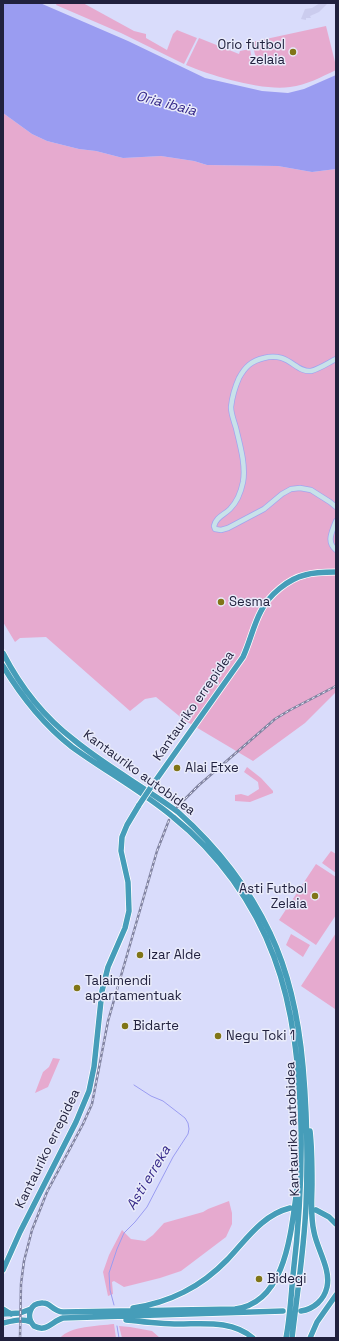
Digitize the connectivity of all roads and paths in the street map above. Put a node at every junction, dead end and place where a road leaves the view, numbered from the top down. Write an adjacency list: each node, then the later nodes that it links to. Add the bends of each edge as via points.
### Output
1 (336, 360): 2 (street, via 306,371 283,357 270,356 248,364 244,369 231,408 244,472 243,482 234,506 215,521 214,526 215,529 221,530 228,528 264,509 291,489 311,490)
2 (336, 507)
3 (336, 522): 4 (street, via 330,539)
4 (336, 550)
5 (336, 572): 14 (highway, Kantauriko errepidea, bridge, via 299,577 267,601 242,657 138,805 127,825 122,837 121,851 128,882 129,911 103,986 89,1091)
6 (3, 652): 8 (highway, Kantauriko autobidea, via 31,697 57,725 74,740 178,812 222,856)
7 (3, 666): 8 (highway, Kantauriko autobidea, via 26,701 53,730 71,746 173,816)
8 (231, 873): 9 (highway, Kantauriko autobidea, via 258,908 271,934 292,995 298,1026); 10 (highway, Kantauriko autobidea, via 258,920 280,974 296,1049 300,1094)
9 (309, 1141): 22 (highway, via 312,1221 328,1283 320,1301); 32 (highway, Kantauriko autobidea, via 305,1224)
10 (301, 1167): 20 (highway, via 291,1230 283,1261 273,1286 256,1303 235,1309); 31 (highway, Kantauriko autobidea, via 298,1227)
11 (290, 1208): 20 (highway, via 266,1219 218,1268 192,1288 156,1304)
12 (316, 1210): 13 (highway)
13 (336, 1224)
14 (4, 1266): 15 (highway, Kantauriko errepidea)
15 (3, 1276)
16 (336, 1295): 33 (highway, via 317,1322)
17 (3, 1309): 24 (highway)
18 (31, 1309): 19 (highway, via 42,1303); 24 (highway); 27 (highway)
19 (53, 1309): 20 (highway, via 63,1312); 29 (highway, via 55,1317)
20 (115, 1311)
21 (283, 1311): 25 (highway)
22 (301, 1311)
23 (3, 1314): 24 (highway)
24 (12, 1314)
25 (106, 1318): 29 (highway, via 63,1318); 30 (highway, via 169,1324 216,1324 240,1330)
26 (3, 1320): 27 (highway)
27 (28, 1321): 28 (highway); 29 (highway, via 42,1329)
28 (3, 1323)
29 (52, 1324)
30 (253, 1338)
31 (286, 1338)
32 (292, 1338)
33 (310, 1338)

